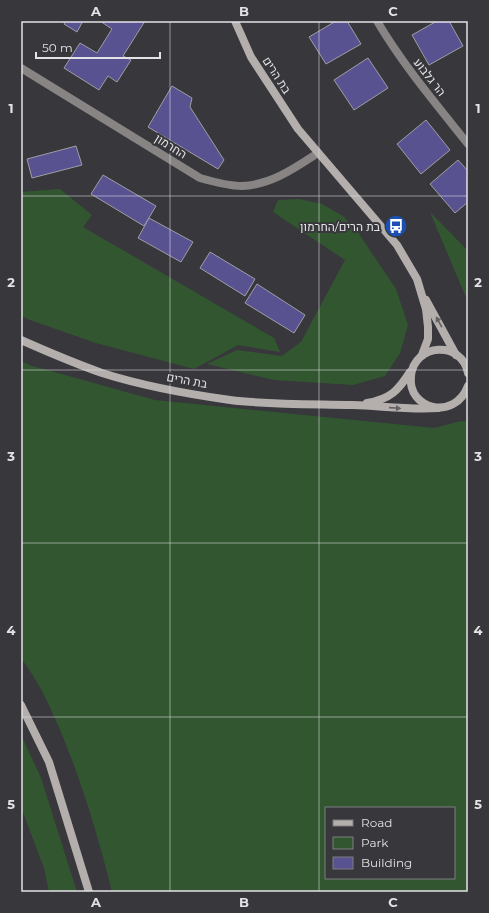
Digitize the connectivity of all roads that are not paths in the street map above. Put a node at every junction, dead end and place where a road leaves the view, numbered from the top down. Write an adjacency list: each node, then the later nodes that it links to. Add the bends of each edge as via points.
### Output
1 (235, 21): 5 (street, בת הרים, via 251,57 298,129)
2 (377, 21): 4 (street, הר גלבוע, via 392,47)
3 (21, 68): 5 (street, החרמון, via 200,178 220,184 242,186 268,181 290,171)
4 (468, 144)
5 (318, 153): 6 (street, בת הרים, via 397,245)
6 (421, 290): 8 (street, בת הרים, via 428,327 428,339); 9 (street, בת הרים, one-way to 6)
7 (21, 340): 13 (street, בת הרים, via 104,373 163,388 230,400)
8 (422, 355): 9 (street, via 439,350); 10 (street, בת הרים)
9 (456, 355): 11 (street, בת הרים, via 463,361)
10 (412, 369): 13 (street, בת הרים, via 399,388 389,396 376,402); 14 (street, via 411,383 415,395 430,407)
11 (468, 373)
12 (467, 389): 14 (street, בת הרים, via 457,402)
13 (356, 405): 14 (street, בת הרים, one-way to 14, via 422,410)
14 (438, 408)
15 (21, 705): 17 (street)
16 (21, 711): 17 (street)
17 (38, 739): 18 (street, via 56,783)
18 (89, 892)

